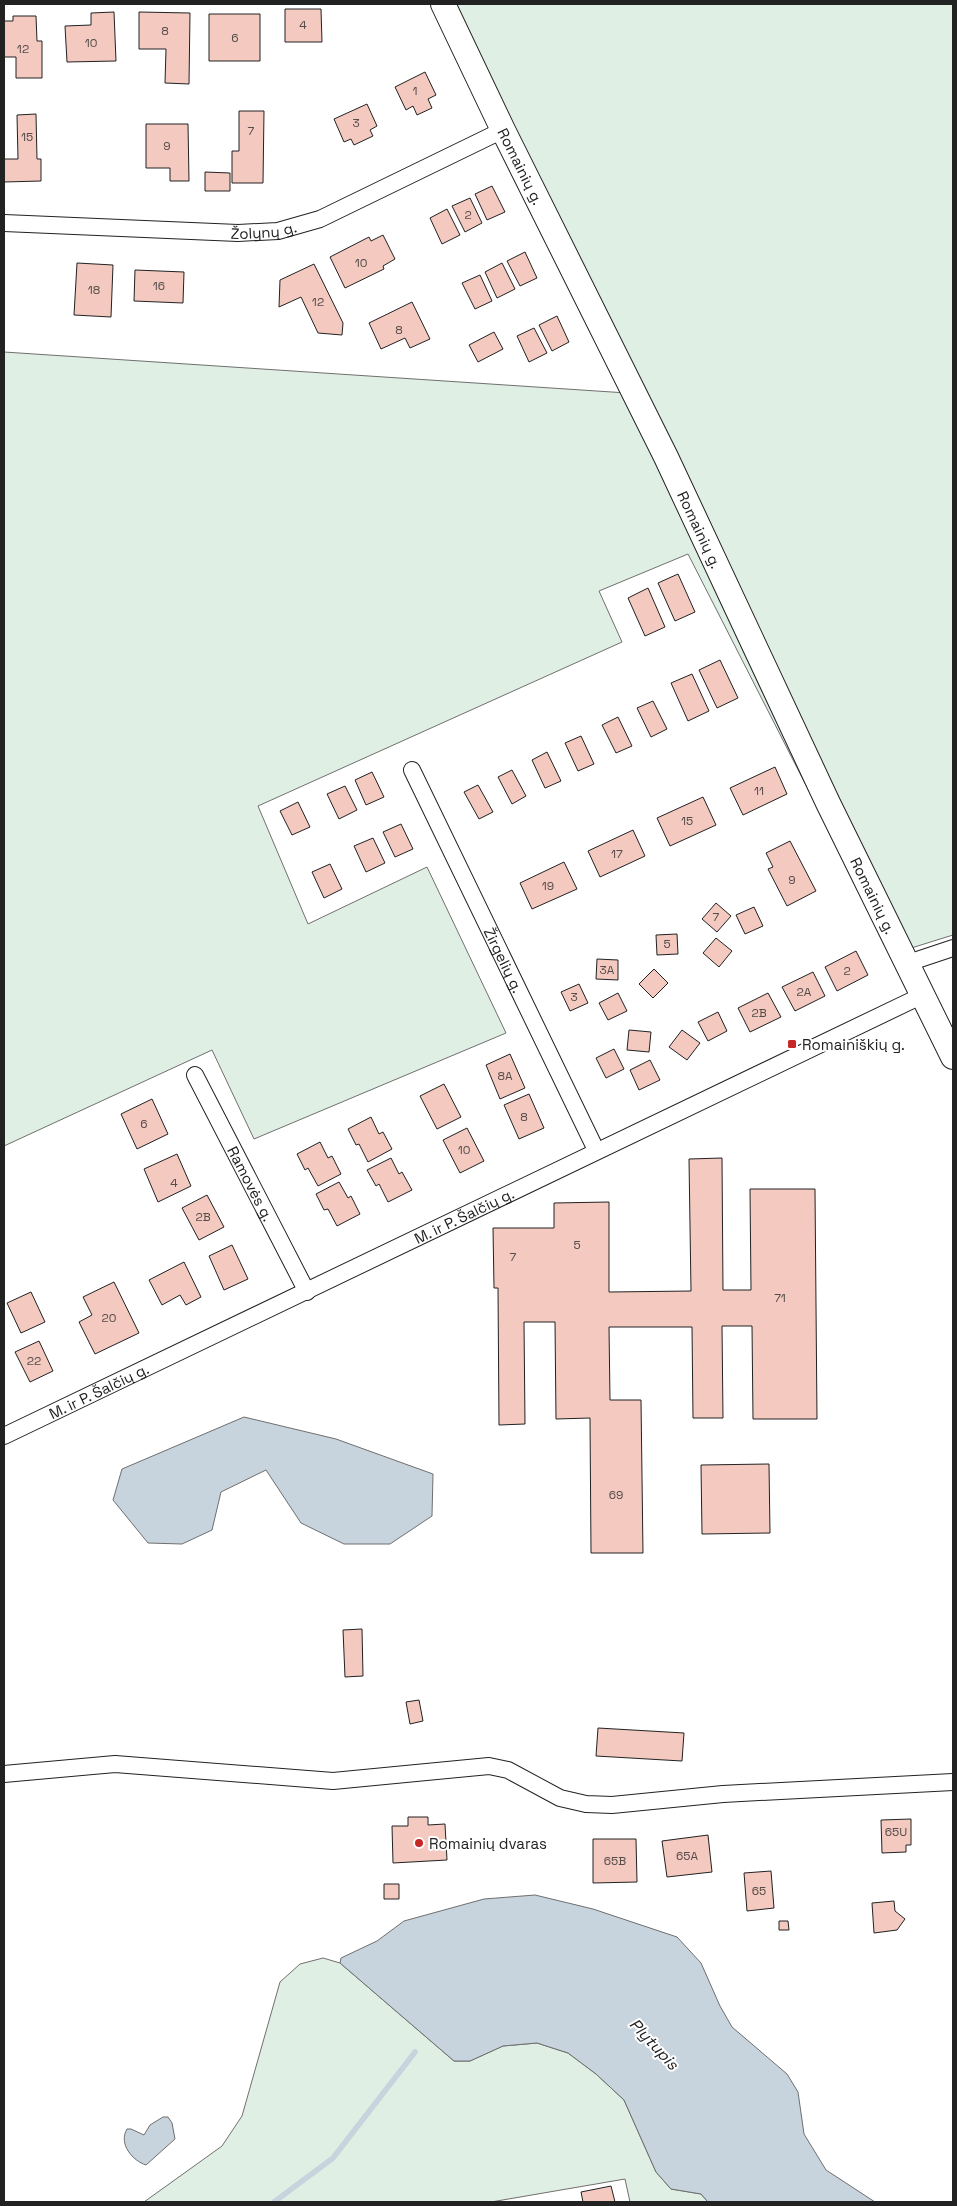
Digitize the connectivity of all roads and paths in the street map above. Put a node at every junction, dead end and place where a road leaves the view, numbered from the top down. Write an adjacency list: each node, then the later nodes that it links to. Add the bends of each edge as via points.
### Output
1 (443, 4): 2 (main road, Romainių g.)
2 (503, 130): 3 (street, Žolynų g., via 320,219 278,231 238,233); 6 (main road, Romainių g., via 666,457 828,803)
3 (4, 223)
4 (412, 770): 10 (street, Žirgelių g.)
5 (953, 948): 6 (street)
6 (908, 963): 7 (main road, Romainių g.)
7 (923, 995): 8 (main road, Romainių g.); 10 (street, M. ir P. Šalčių g.)
8 (953, 1057)
9 (195, 1075): 11 (street, Ramovės g.)
10 (596, 1150): 11 (street, M. ir P. Šalčių g.)
11 (307, 1292): 12 (street, M. ir P. Šalčių g.)
12 (4, 1436)
13 (4, 1774): 14 (street, via 115,1764 333,1781 489,1766 508,1770 560,1798 612,1805 723,1794)
14 (953, 1782)

